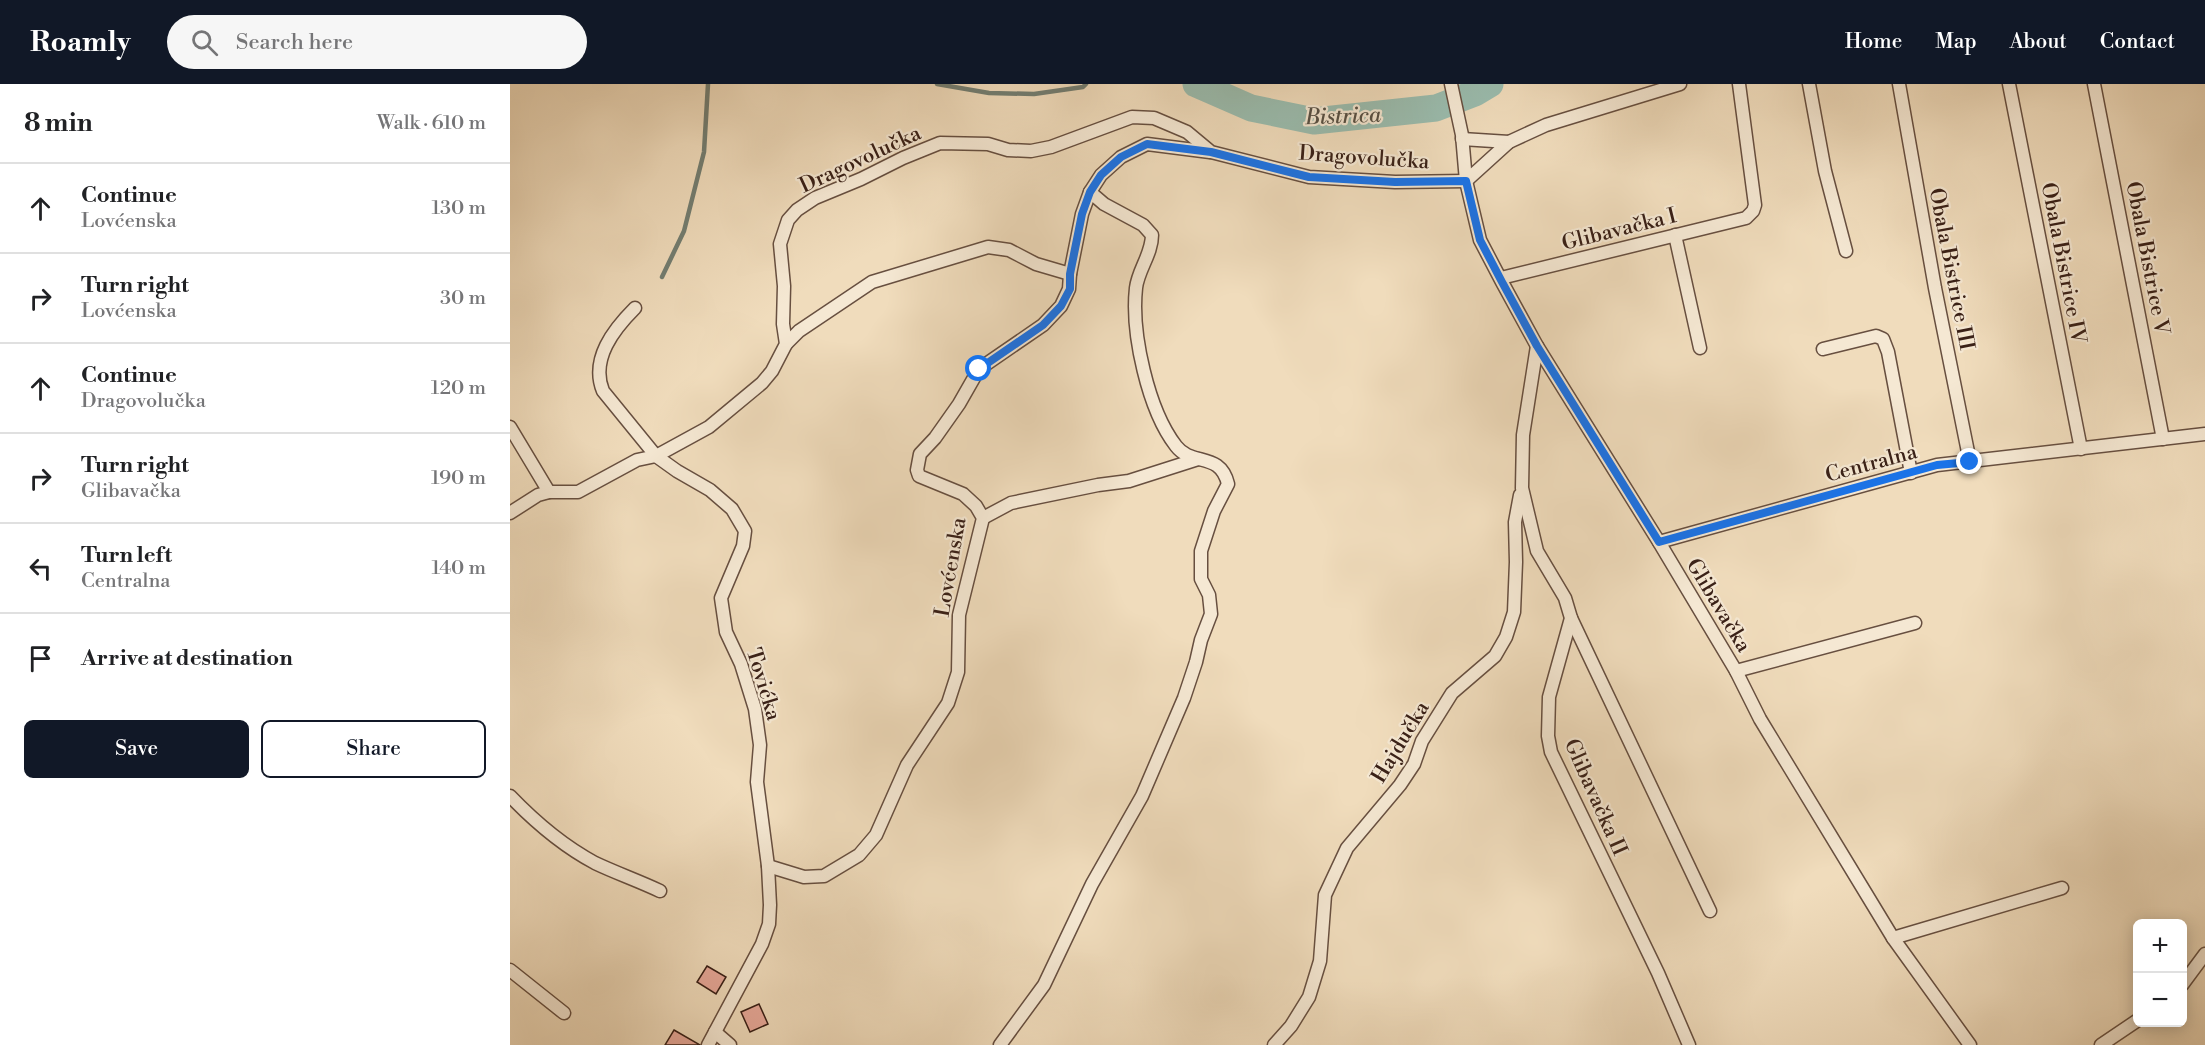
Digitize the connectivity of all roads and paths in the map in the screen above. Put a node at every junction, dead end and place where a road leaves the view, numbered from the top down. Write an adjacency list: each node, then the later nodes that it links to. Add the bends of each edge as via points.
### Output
1 (1451, 84): 8 (street, Glibavačka)
2 (1680, 84): 9 (street, via 1546,125)
3 (1739, 84): 13 (street, Glibavačka I, via 1753,212 1746,218)
4 (1809, 84): 14 (street, via 1825,171)
5 (1899, 84): 28 (street, Obala Bistrice III)
6 (2009, 84): 25 (street, Obala Bistrice IV)
7 (2094, 84): 24 (street, Obala Bistrice V)
8 (1462, 137): 9 (street); 11 (street, Glibavačka)
9 (1509, 142): 11 (street)
10 (1211, 152): 11 (street, Dragovolučka, via 1309,177); 12 (street, Lovćenska, via 1147,144 1121,157 1101,175); 18 (street, Dragovolučka, via 1186,132 1154,118 1132,117 1031,151 988,144 940,143 903,158 815,198 788,220 780,244)
11 (1466, 181): 16 (street, Glibavačka, via 1480,240)
12 (1090, 192): 15 (street, Lovćenska); 27 (street, via 1143,225 1152,235 1136,285 1141,355 1156,412 1177,447)
13 (1675, 235): 16 (street, Glibavačka I); 20 (street)
14 (1846, 251)
15 (1070, 274): 18 (street, via 1036,264 1009,250 988,247 873,282 799,331); 33 (street, Lovćenska, via 1070,289 1052,317 979,369 959,404 920,454 919,476 963,494)
16 (1501, 278): 19 (street, Glibavačka)
17 (635, 308): 26 (street, via 612,333 604,349 599,381)
18 (786, 344): 26 (street, via 762,383 709,427)
19 (1537, 346): 30 (street, via 1523,435); 34 (street, Glibavačka)
20 (1700, 348)
21 (1823, 349): 29 (street, via 1876,336 1882,339 1888,352)
22 (510, 427): 31 (street)
23 (2205, 434): 24 (street, Centralna)
24 (2163, 439): 25 (street, Centralna)
25 (2080, 449): 28 (street, Centralna)
26 (656, 456): 31 (street, via 637,460 578,492); 39 (street, Tovićka, via 717,496 732,509 745,531 743,546 721,598 726,632 755,709 760,745 757,782)
27 (1199, 459): 33 (street, via 1129,481 1011,503); 52 (street, via 1220,468 1228,484 1201,551 1202,579 1211,614 1184,698 1142,796 1070,926 1044,985)
28 (1970, 462): 29 (street, Centralna)
29 (1911, 472): 34 (street, Centralna)
30 (1522, 488): 35 (street, via 1537,551 1565,598); 53 (street, Hajdučka, via 1515,522 1514,612 1506,637 1495,656 1452,693 1422,741 1405,778 1347,848 1325,895 1320,961 1309,997)
31 (549, 492): 32 (street)
32 (510, 513)
33 (983, 518): 39 (street, Lovćenska, via 959,615 958,672 948,703 907,765 876,835 859,855 824,876 804,877)
34 (1659, 542): 37 (street, Glibavačka)
35 (1571, 618): 42 (street); 54 (street, Glibavačka II, via 1549,697 1551,752)
36 (1915, 623): 37 (street)
37 (1736, 671): 43 (street, Glibavačka, via 1760,719)
38 (510, 796): 41 (street, via 571,848)
39 (768, 866): 49 (street, Tovićka, via 769,924)
40 (2062, 888): 43 (street)
41 (660, 891)
42 (1710, 911)
43 (1893, 938): 55 (street, Glibavačka)
44 (2205, 954): 46 (street)
45 (510, 970): 47 (street)
46 (2187, 978)
47 (564, 1013)
48 (2133, 1023): 56 (street)
49 (715, 1032): 50 (street, Tovićka); 51 (street)
50 (708, 1045)
51 (730, 1045)
52 (1000, 1045)
53 (1274, 1045)
54 (1689, 1045)
55 (1970, 1045)
56 (2101, 1045)

